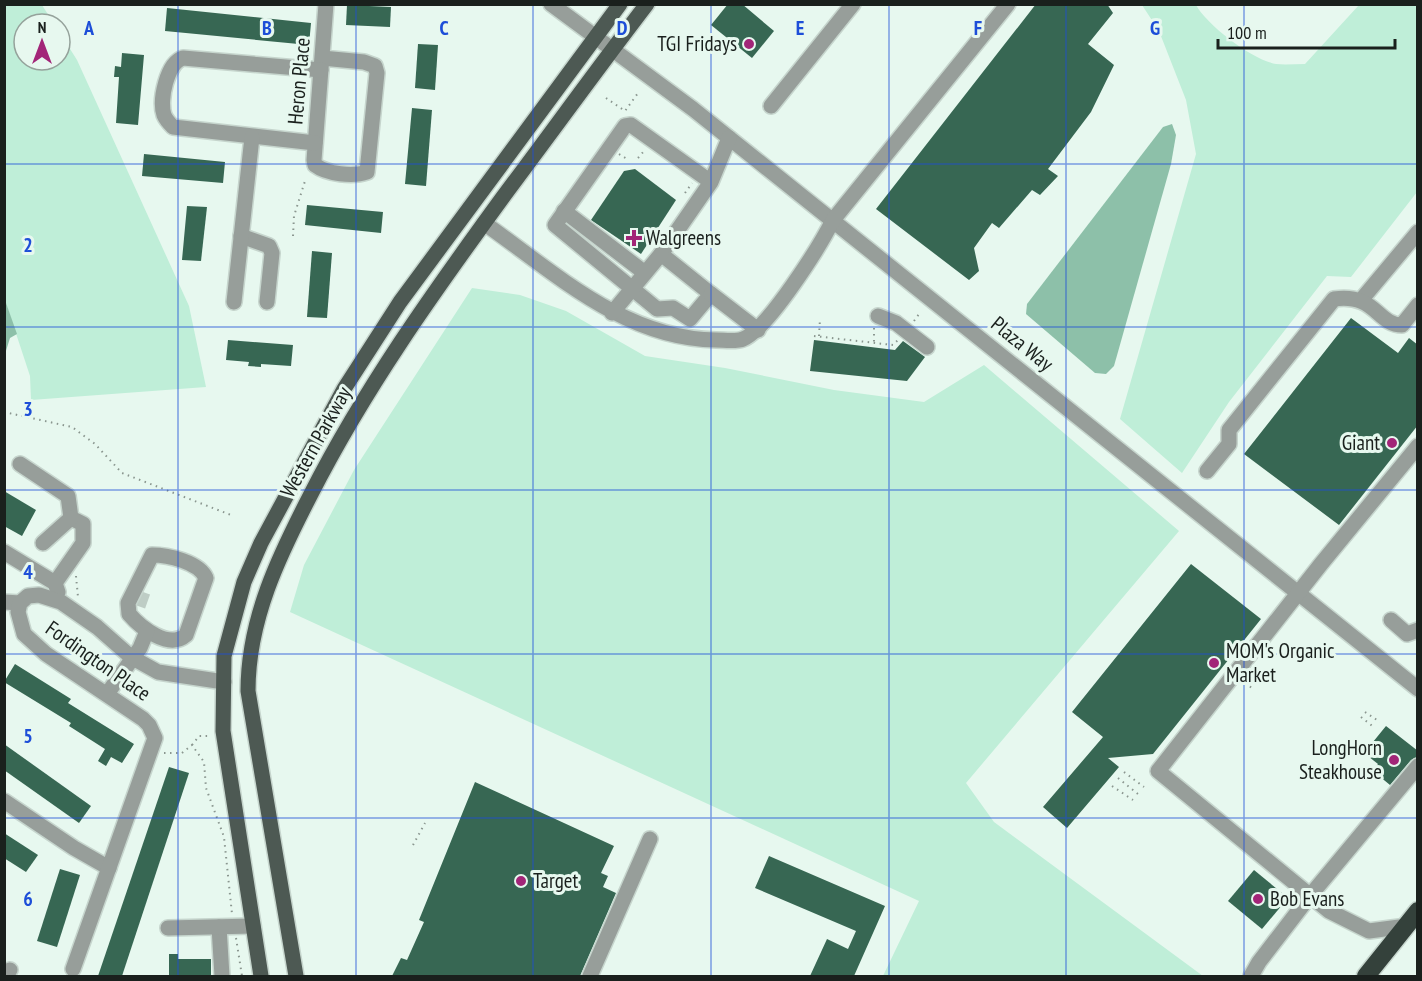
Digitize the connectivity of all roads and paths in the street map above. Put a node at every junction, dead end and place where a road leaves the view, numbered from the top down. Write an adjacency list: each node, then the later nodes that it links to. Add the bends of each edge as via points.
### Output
1 (326, 4): 9 (street, Heron Place)
2 (551, 4): 7 (street, Plaza Way)
3 (620, 4): 7 (main road, Western Parkway)
4 (647, 4): 8 (main road, Western Parkway)
5 (852, 4): 12 (street)
6 (1008, 4): 19 (street)
7 (596, 36): 8 (street, Plaza Way); 62 (main road, Western Parkway, via 400,302 344,389 244,582 225,648)
8 (613, 49): 14 (street, Plaza Way); 20 (main road, Western Parkway)
9 (321, 64): 13 (street, via 183,58 171,66 163,109 173,128); 15 (street, Heron Place); 15 (street, Heron Place, via 364,62 375,66 367,171 360,174 322,170 315,165)
10 (638, 93): 11 (path, via 625,111)
11 (606, 98)
12 (771, 106)
13 (252, 137): 15 (street); 22 (street)
14 (729, 138): 17 (street); 19 (street, Plaza Way)
15 (315, 143)
16 (305, 181): 23 (path)
17 (711, 183): 18 (street, via 628,124); 24 (street)
18 (564, 211): 25 (street); 26 (street, via 555,224 557,229)
19 (833, 220): 38 (street, via 820,246); 55 (street, Plaza Way)
20 (484, 223): 33 (street); 93 (main road, Western Parkway, via 426,302 344,432 279,556 256,626 250,660 250,710)
21 (1418, 232): 28 (street)
22 (241, 236): 29 (street); 30 (street, via 269,246 272,253)
23 (292, 236)
24 (661, 254): 25 (street); 27 (street)
25 (645, 273): 26 (street)
26 (632, 289): 32 (street); 33 (street)
27 (711, 294): 35 (street); 38 (street)
28 (1362, 299): 31 (street, via 1395,325 1402,325); 48 (street, via 1334,299 1229,430 1229,444)
29 (234, 302)
30 (267, 302)
31 (1418, 306)
32 (657, 309): 35 (street, via 673,308); 37 (street)
33 (612, 313): 37 (street)
34 (875, 318): 43 (path); 44 (street, via 896,323)
35 (690, 319): 41 (street)
36 (820, 319): 40 (path)
37 (650, 329): 41 (street)
38 (758, 330): 41 (street, via 742,340)
39 (814, 336): 40 (path)
40 (819, 336): 43 (path)
41 (687, 337)
42 (899, 339): 43 (path, via 893,345)
43 (874, 343)
44 (927, 347)
45 (4, 412): 49 (path, via 72,427 95,444 122,473)
46 (1418, 446): 55 (street)
47 (20, 464): 50 (street, via 68,496)
48 (1207, 471)
49 (231, 515)
50 (71, 518): 51 (street); 54 (street, via 82,524 82,543)
51 (43, 543)
52 (4, 552): 54 (street)
53 (160, 555): 58 (street, via 155,559); 58 (street, via 147,560 128,603 129,614); 58 (street, via 196,566 206,578 186,635 180,641 173,641)
54 (55, 583): 56 (street)
55 (1299, 593): 63 (street, Plaza Way); 85 (street, via 1158,771)
56 (61, 602): 57 (street, Fordington Place, via 39,595); 61 (street, Fordington Place)
57 (12, 603): 64 (street, Fordington Place, via 24,634 46,654)
58 (141, 612): 61 (street, via 140,648)
59 (1391, 620): 60 (street, via 1407,634)
60 (1418, 630)
61 (131, 657): 62 (street, Fordington Place, via 158,672); 64 (street)
62 (224, 682): 87 (main road, Western Parkway, via 223,731)
63 (1418, 688)
64 (107, 694): 84 (street, Fordington Place, via 149,724 155,743)
65 (1365, 712): 67 (path)
66 (1361, 717): 68 (path)
67 (1380, 722)
68 (1375, 728)
69 (212, 736): 70 (path, via 199,736)
70 (192, 746): 71 (path, via 182,753); 83 (path, via 204,762 206,788 224,837)
71 (163, 753)
72 (1418, 766): 85 (street)
73 (1124, 772): 76 (path)
74 (1118, 778): 77 (path)
75 (1112, 786): 78 (path)
76 (1144, 787)
77 (1138, 794)
78 (1133, 800)
79 (4, 801): 84 (street)
80 (425, 823): 82 (path)
81 (650, 839): 94 (street)
82 (413, 845)
83 (223, 851)
84 (109, 868): 90 (street, Fordington Place)
85 (1308, 897): 86 (street, via 1362,929 1378,930); 95 (street)
86 (1412, 918): 96 (highway)
87 (253, 926): 88 (street); 92 (main road, Western Parkway)
88 (219, 927): 89 (street); 91 (street)
89 (168, 928)
90 (73, 969)
91 (222, 976)
92 (261, 976)
93 (296, 976)
94 (590, 976)
95 (1251, 976)
96 (1366, 976)

